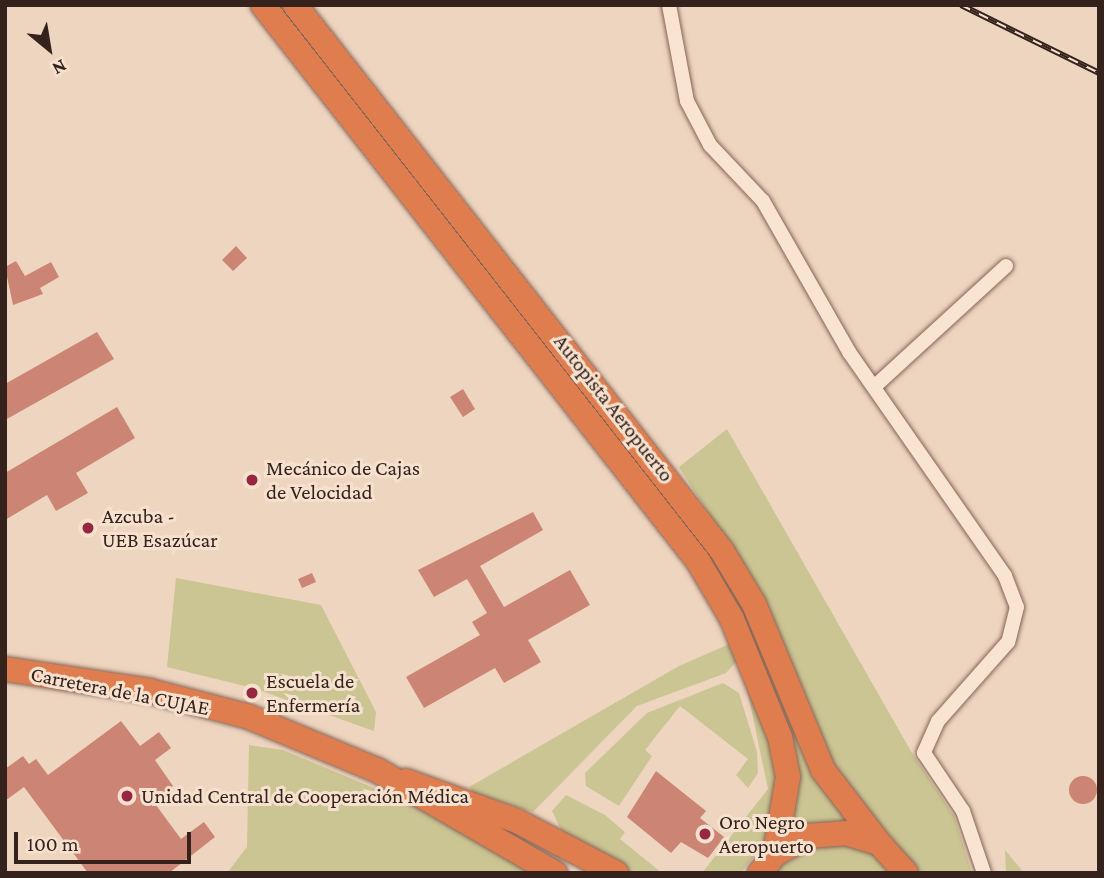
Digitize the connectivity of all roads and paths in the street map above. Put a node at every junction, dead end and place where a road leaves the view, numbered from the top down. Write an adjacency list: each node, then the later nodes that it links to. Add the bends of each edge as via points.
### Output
1 (263, 5): 10 (highway, Autopista Aeropuerto, via 698,561 732,619 780,737 788,777)
2 (295, 5): 9 (highway, Autopista Aeropuerto, via 722,551 754,604 823,770)
3 (669, 5): 5 (street, via 687,101 710,145 762,201)
4 (1006, 266): 5 (street)
5 (874, 387): 15 (street, via 1005,576 1017,607 1009,642 937,721 924,753 963,811)
6 (5, 669): 7 (highway, Carretera de la CUJAE, via 150,691 247,716)
7 (383, 773): 8 (highway, Carretera de la CUJAE, via 442,790); 11 (highway, Carretera de la CUJAE)
8 (542, 833): 12 (highway); 13 (highway, Carretera de la CUJAE)
9 (879, 843): 10 (highway, via 825,833); 14 (highway, Autopista Aeropuerto)
10 (764, 866)
11 (555, 873)
12 (566, 873)
13 (616, 873)
14 (906, 873)
15 (984, 873)

